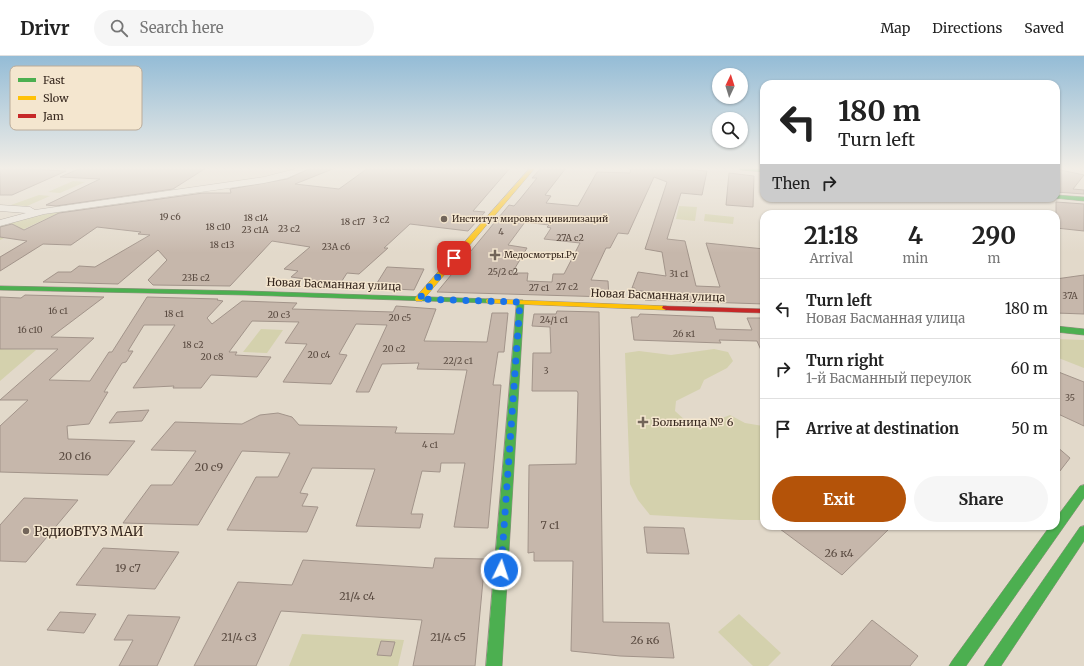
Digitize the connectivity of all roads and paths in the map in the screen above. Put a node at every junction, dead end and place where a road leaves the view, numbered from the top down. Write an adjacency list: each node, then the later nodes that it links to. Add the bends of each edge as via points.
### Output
1 (147, 196): 6 (street)
2 (507, 196): 9 (main road)
3 (1060, 197): 4 (main road)
4 (1084, 199)
5 (0, 208): 6 (street)
6 (43, 211): 7 (street)
7 (0, 223)
8 (0, 288): 9 (main road, Новая Басманная улица)
9 (419, 299): 10 (main road, Новая Басманная улица)
10 (520, 302): 11 (main road, Новая Басманная улица); 20 (main road)
11 (760, 311)
12 (1060, 322): 13 (main road)
13 (1084, 324)
14 (1060, 329): 15 (main road)
15 (1084, 332)
16 (1082, 495): 17 (main road)
17 (1060, 525)
18 (1056, 530): 21 (main road)
19 (1084, 531): 22 (main road)
20 (494, 666)
21 (957, 666)
22 (992, 666)

